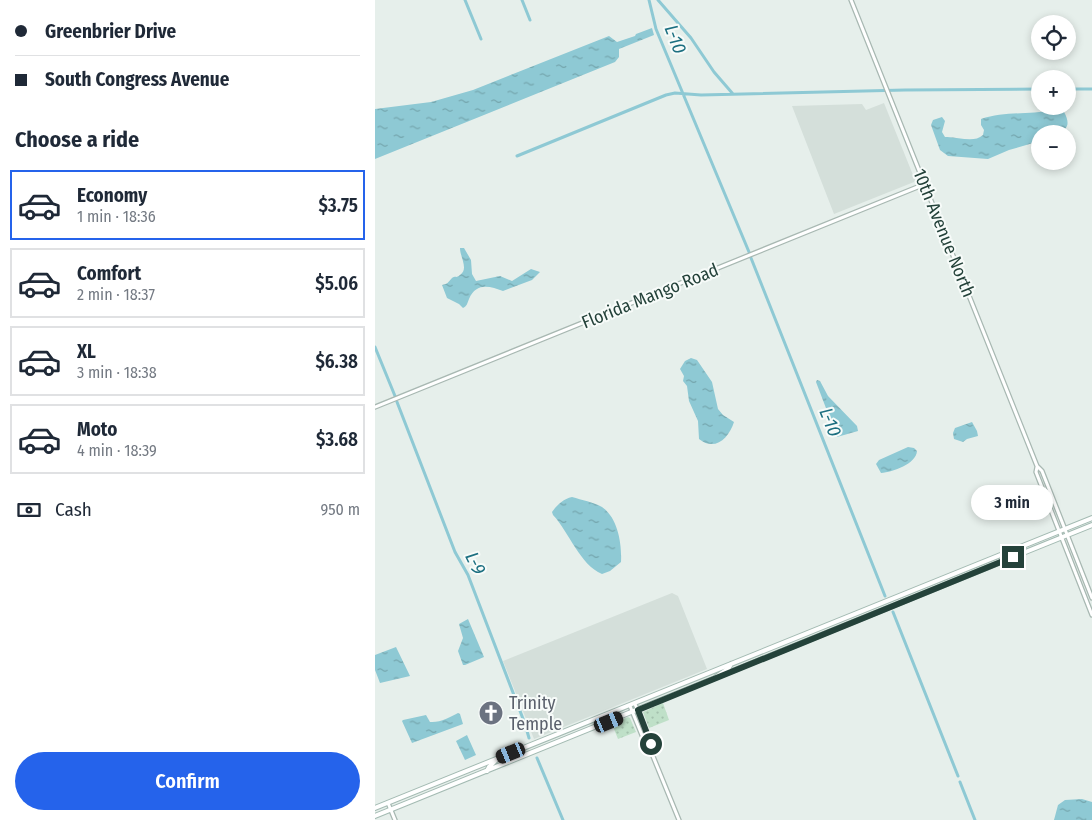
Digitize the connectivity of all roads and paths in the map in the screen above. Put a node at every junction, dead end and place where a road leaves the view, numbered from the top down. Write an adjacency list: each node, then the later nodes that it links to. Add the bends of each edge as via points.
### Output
1 (851, 0): 2 (street, 10th Avenue North)
2 (925, 184): 3 (street, Florida Mango Road); 4 (street, 10th Avenue North)
3 (375, 408)
4 (1037, 466): 7 (street, 10th Avenue North, via 1042,471); 8 (street, 10th Avenue North, via 1036,472)
5 (1092, 518): 7 (main road)
6 (1092, 526): 9 (main road)
7 (1065, 529): 8 (main road); 9 (street, 10th Avenue North)
8 (1059, 531): 10 (street, 10th Avenue North); 11 (main road)
9 (1067, 536): 10 (main road); 16 (street, 10th Avenue North)
10 (1062, 538): 12 (main road); 18 (street, 10th Avenue North)
11 (987, 560): 12 (main road); 13 (main road)
12 (983, 570): 15 (main road)
13 (919, 588): 14 (main road); 15 (main road)
14 (912, 591): 17 (main road); 19 (main road)
15 (915, 598): 17 (main road)
16 (1092, 598)
17 (905, 601): 20 (main road)
18 (1092, 615)
19 (731, 664): 20 (main road, via 729,669); 21 (main road)
20 (714, 678): 23 (main road)
21 (635, 704): 22 (main road); 23 (street)
22 (630, 706): 24 (street); 25 (main road)
23 (638, 710): 24 (main road); 27 (street, via 651,743)
24 (632, 712): 26 (main road); 27 (street)
25 (558, 734): 26 (main road); 28 (main road)
26 (553, 744): 30 (main road)
27 (650, 749): 37 (street)
28 (497, 758): 29 (main road); 30 (main road)
29 (482, 765): 31 (main road); 32 (main road)
30 (487, 771): 31 (main road)
31 (469, 778): 34 (main road)
32 (388, 803): 33 (main road); 34 (street)
33 (375, 808)
34 (391, 810): 35 (main road); 36 (street)
35 (375, 816)
36 (395, 820)
37 (679, 820)

